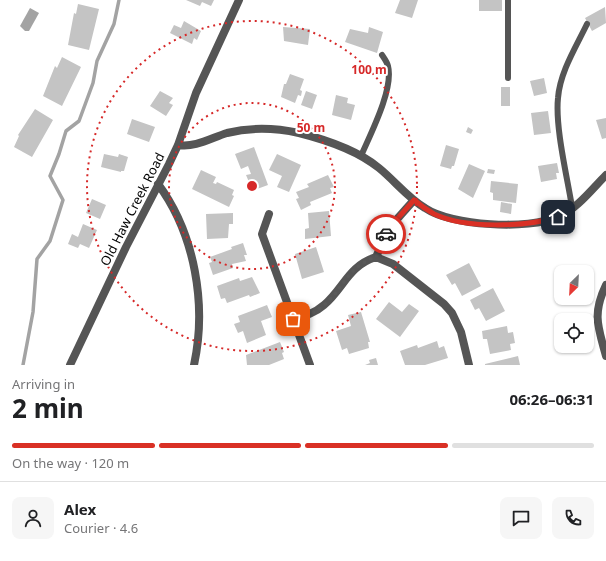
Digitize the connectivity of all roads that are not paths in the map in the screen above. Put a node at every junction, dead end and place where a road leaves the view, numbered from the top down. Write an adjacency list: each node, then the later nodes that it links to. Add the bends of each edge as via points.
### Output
1 (239, 0): 6 (street, via 196,93)
2 (508, 0): 5 (lane)
3 (587, 24): 11 (lane, via 565,70 558,97 557,114)
4 (382, 55): 7 (lane, via 388,66 385,98)
5 (508, 78)
6 (178, 145): 7 (street, Old Haw Creek Road, via 199,143 242,130 279,129 316,138); 9 (street, Old Haw Creek Road)
7 (361, 156): 10 (street, Old Haw Creek Road, via 378,167)
8 (606, 175): 11 (street, Old Haw Creek Road)
9 (158, 184): 17 (street, Old Haw Creek Road); 18 (street, via 166,195 195,270 200,324)
10 (414, 200): 11 (street, Old Haw Creek Road, via 434,214 470,223 548,220 558,217); 13 (street, via 390,227)
11 (572, 207)
12 (269, 214): 15 (street, via 262,234)
13 (376, 257): 15 (street, via 364,261 353,271 325,305 309,315); 20 (street, via 394,264 452,313 461,332)
14 (606, 285): 16 (street, via 599,300 596,323)
15 (293, 319): 19 (street)
16 (606, 356)
17 (70, 365)
18 (194, 365)
19 (310, 365)
20 (469, 365)

